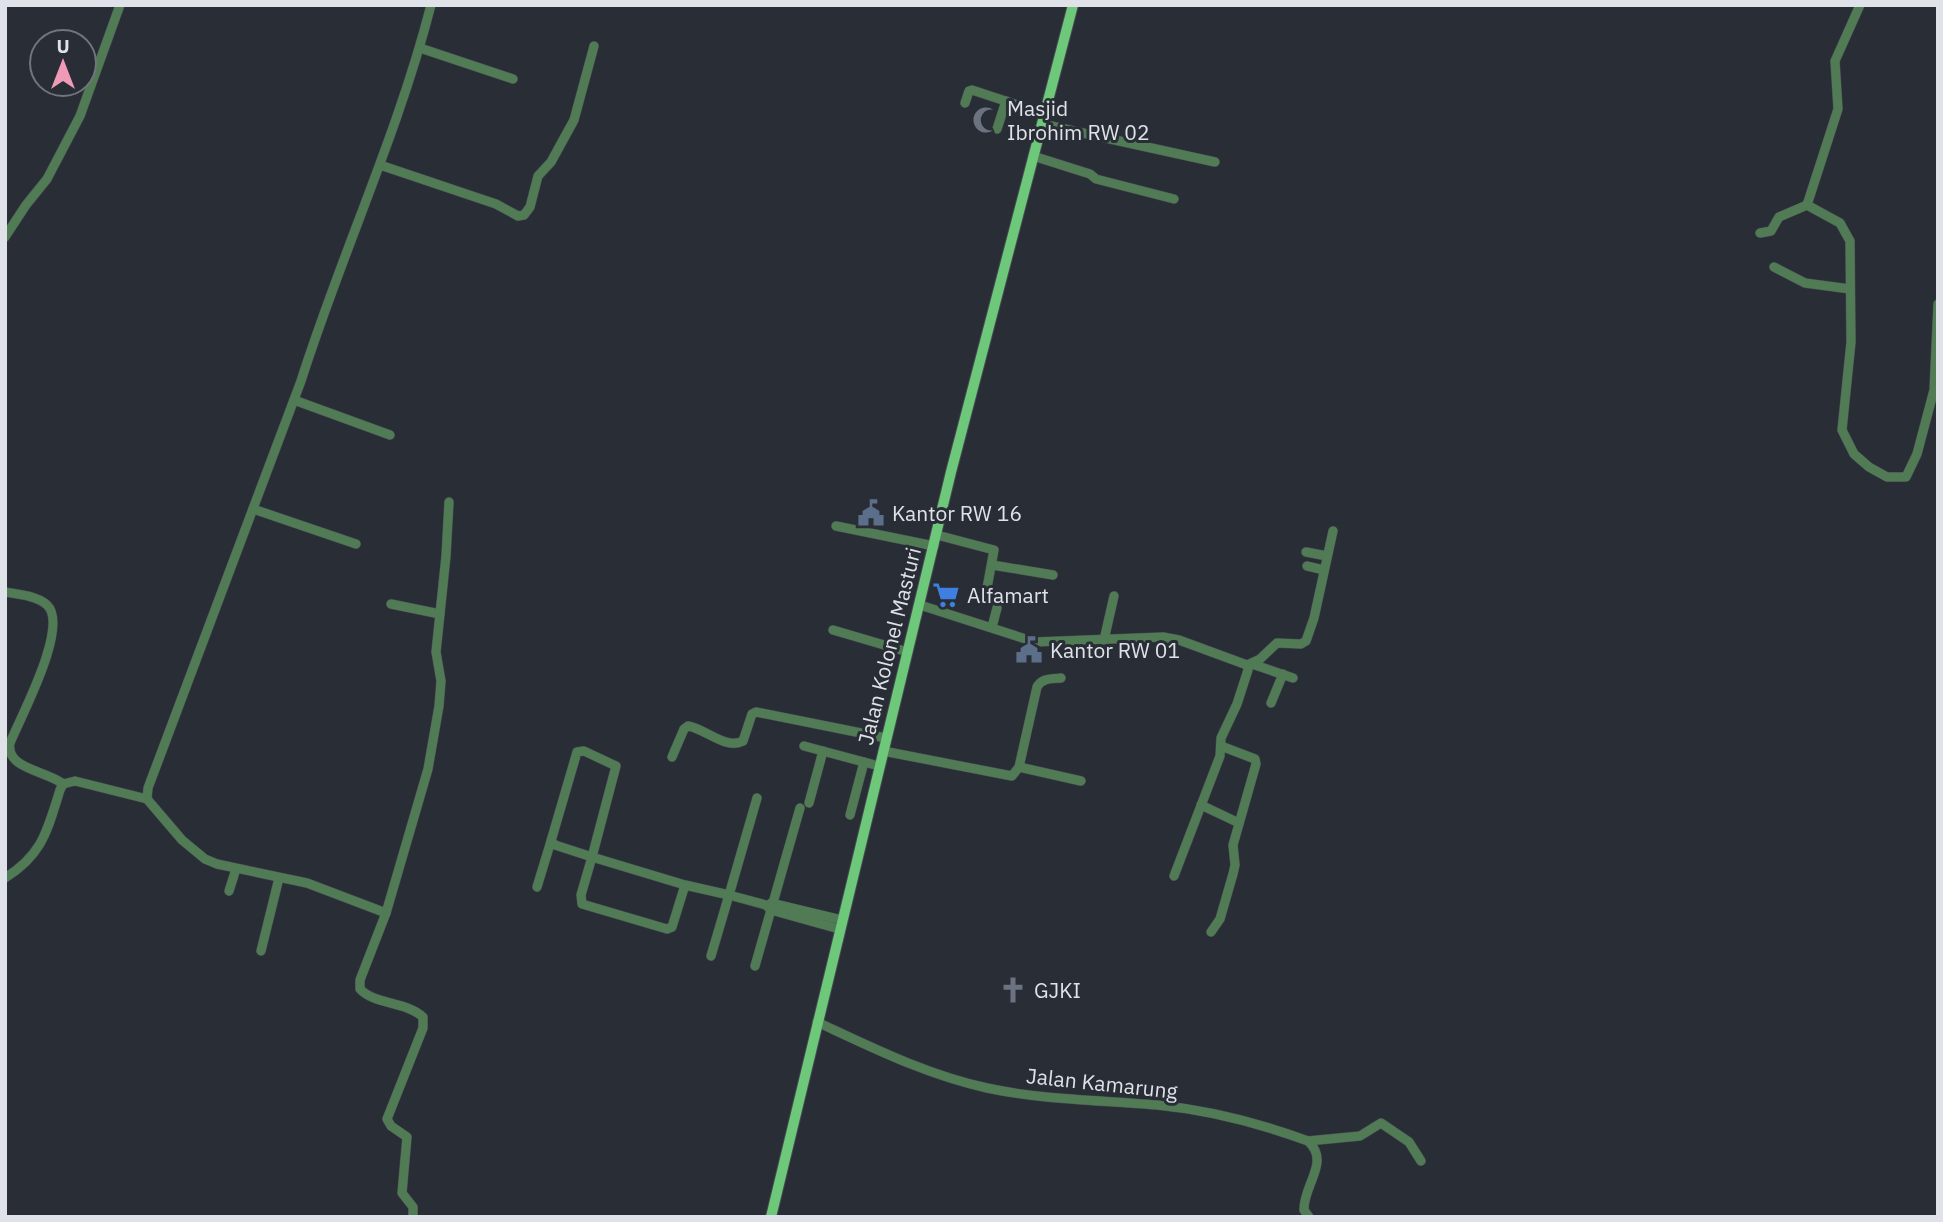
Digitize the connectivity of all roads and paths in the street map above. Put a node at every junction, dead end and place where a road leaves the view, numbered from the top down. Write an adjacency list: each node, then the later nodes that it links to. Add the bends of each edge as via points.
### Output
1 (120, 5): 18 (street, via 80,116 47,179)
2 (430, 5): 6 (street)
3 (1073, 5): 10 (main road, Jalan Kolonel Masturi)
4 (1860, 5): 16 (street, via 1835,61 1838,109)
5 (594, 46): 14 (street, via 574,120 538,176 524,215)
6 (420, 48): 7 (street); 14 (street)
7 (513, 79)
8 (1006, 101): 9 (street, via 972,90); 10 (street); 11 (street)
9 (965, 103)
10 (1044, 119): 12 (main road, Jalan Kolonel Masturi); 13 (street, via 1084,135)
11 (997, 129)
12 (1033, 156): 15 (street, via 1096,179); 28 (main road, Jalan Kolonel Masturi)
13 (1215, 162)
14 (380, 165): 22 (street, via 319,321)
15 (1174, 199)
16 (1807, 205): 17 (street, via 1779,217 1771,231); 20 (street, via 1834,218 1849,236)
17 (1760, 233)
18 (5, 237)
19 (1774, 267): 20 (street, via 1805,283)
20 (1850, 289): 21 (street, via 1851,342 1842,430 1863,463 1891,478 1906,477 1931,404)
21 (1938, 304)
22 (294, 400): 23 (street); 25 (street)
23 (390, 435)
24 (449, 502): 42 (street)
25 (253, 509): 29 (street); 64 (street)
26 (836, 526): 28 (street)
27 (1333, 531): 31 (street)
28 (935, 540): 32 (street, via 994,550); 40 (main road, Jalan Kolonel Masturi)
29 (356, 544)
30 (1306, 552): 31 (street)
31 (1327, 556): 34 (street)
32 (992, 565): 35 (street); 36 (street)
33 (1307, 566): 34 (street)
34 (1324, 570): 47 (street, via 1306,641 1277,643)
35 (1053, 575)
36 (987, 588)
37 (5, 592): 62 (street, via 48,606 53,625 48,654 9,753 15,761)
38 (1114, 596): 45 (street)
39 (391, 604): 42 (street)
40 (920, 605): 43 (street); 46 (main road, Jalan Kolonel Masturi)
41 (997, 608): 43 (street)
42 (440, 614): 79 (street, via 436,652 440,694 428,769)
43 (992, 627): 45 (street, via 1035,642)
44 (833, 630): 46 (street)
45 (1104, 640): 47 (street, via 1163,637)
46 (908, 652): 52 (main road, Jalan Kolonel Masturi)
47 (1249, 664): 48 (street); 54 (street)
48 (1283, 674): 50 (street); 51 (street)
49 (1061, 678): 59 (street, via 1038,684)
50 (1293, 678)
51 (1271, 703)
52 (886, 738): 56 (main road, Jalan Kolonel Masturi); 57 (street, via 757,712 737,744 688,726)
53 (804, 746): 55 (street)
54 (1221, 746): 65 (street); 67 (street, via 1256,762)
55 (823, 751): 58 (street); 78 (street)
56 (883, 751): 59 (street, via 1005,776 1012,776); 60 (main road, Jalan Kolonel Masturi)
57 (672, 757)
58 (863, 766): 60 (street); 66 (street)
59 (1019, 767): 61 (street)
60 (878, 770): 80 (main road, Jalan Kolonel Masturi)
61 (1081, 781)
62 (63, 784): 64 (street, via 80,782); 72 (street, via 34,855)
63 (757, 798): 77 (street)
64 (147, 799): 70 (street, via 194,850)
65 (1201, 805): 67 (street); 71 (street)
66 (850, 815)
67 (1240, 823): 81 (street, via 1233,845 1233,874 1220,919)
68 (551, 841): 69 (street); 69 (street, via 575,754 583,751 616,768); 75 (street)
69 (592, 857): 74 (street); 74 (street, via 581,895 585,906 670,929)
70 (236, 869): 73 (street); 76 (street)
71 (1174, 876)
72 (5, 878)
73 (279, 878): 79 (street, via 319,886); 82 (street)
74 (685, 885): 77 (street)
75 (537, 887)
76 (229, 891)
77 (729, 895): 78 (street); 83 (street)
78 (770, 906): 80 (street); 84 (street)
79 (386, 913): 88 (street, via 360,989 423,1017 423,1028 387,1119 407,1137 402,1193 413,1207)
80 (841, 925): 85 (main road, Jalan Kolonel Masturi)
81 (1211, 932)
82 (261, 951)
83 (711, 956)
84 (755, 966)
85 (817, 1022): 86 (street, Jalan Kamarung, via 923,1070 987,1088 1197,1110); 89 (main road, Jalan Kolonel Masturi)
86 (1308, 1141): 87 (street, via 1360,1136 1381,1123 1409,1142); 90 (street, via 1318,1160 1305,1197 1304,1210)
87 (1421, 1161)
88 (413, 1217)
89 (771, 1217)
90 (1309, 1217)

